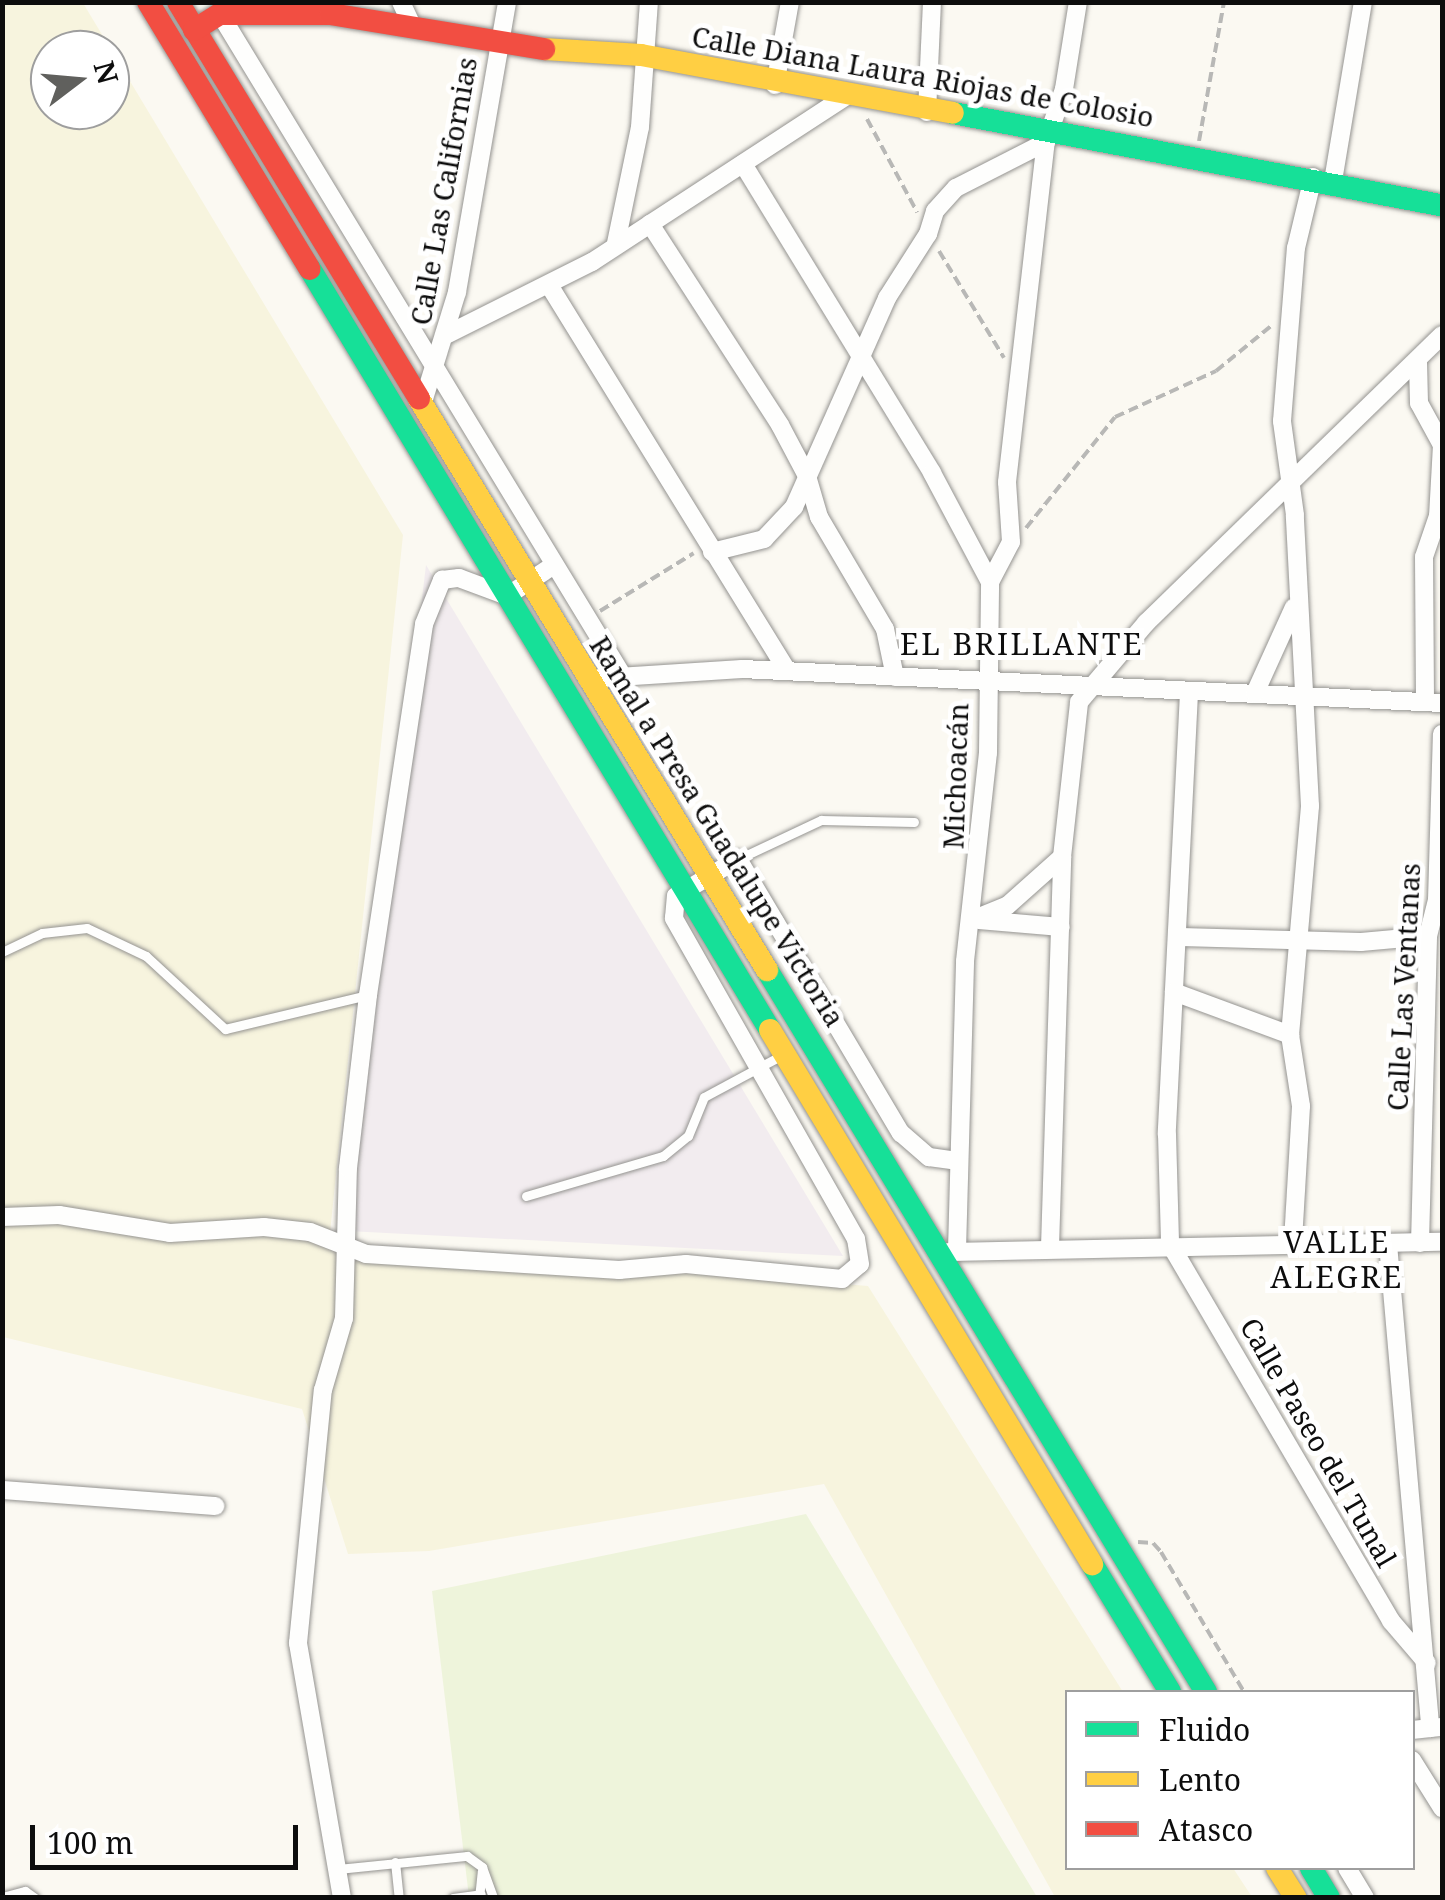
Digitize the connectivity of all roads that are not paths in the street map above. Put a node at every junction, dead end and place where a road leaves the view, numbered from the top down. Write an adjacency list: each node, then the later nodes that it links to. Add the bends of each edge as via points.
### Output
1 (148, 2): 36 (main road, Ramal a Presa Guadalupe Victoria)
2 (178, 2): 10 (main road, Ramal a Presa Guadalupe Victoria)
3 (402, 2): 11 (street)
4 (507, 2): 12 (street, Calle Las Californias)
5 (649, 2): 13 (street)
6 (790, 2): 14 (street)
7 (932, 2): 16 (street)
8 (1078, 2): 17 (street, via 1064,88)
9 (1363, 2): 19 (street)
10 (212, 13): 11 (main road, Calle Diana Laura Riojas de Colosio, via 330,14); 28 (street); 29 (main road, Ramal a Presa Guadalupe Victoria)
11 (412, 26): 12 (main road, Calle Diana Laura Riojas de Colosio)
12 (497, 46): 13 (main road, Calle Diana Laura Riojas de Colosio); 24 (street, Calle Las Californias)
13 (642, 55): 14 (main road, Calle Diana Laura Riojas de Colosio); 22 (street, via 640,127)
14 (775, 84): 15 (main road, Calle Diana Laura Riojas de Colosio)
15 (848, 95): 16 (main road, Calle Diana Laura Riojas de Colosio); 18 (street)
16 (927, 112): 17 (main road, Calle Diana Laura Riojas de Colosio)
17 (1047, 136): 19 (main road, Calle Diana Laura Riojas de Colosio); 26 (street, via 956,188 935,211); 34 (street, Michoacán, via 1007,482 1008,552)
18 (742, 164): 21 (street); 26 (street)
19 (1323, 179): 20 (main road, Calle Diana Laura Riojas de Colosio); 31 (street, via 1290,312 1282,452)
20 (1442, 205)
21 (650, 224): 22 (street); 30 (street)
22 (616, 243): 23 (street)
23 (549, 285): 24 (street); 32 (street)
24 (448, 334): 28 (street, Calle Las Californias)
25 (1442, 335): 27 (street)
26 (861, 360): 30 (street); 34 (street)
27 (1418, 362): 31 (street, via 1316,452); 47 (street, via 1420,402 1442,445 1438,516 1424,557)
28 (432, 369): 29 (street, Calle Las Californias); 33 (street)
29 (423, 402): 35 (main road, Ramal a Presa Guadalupe Victoria)
30 (807, 476): 32 (street, via 794,507 764,539); 40 (street, via 818,517 885,629)
31 (1290, 489): 37 (street); 43 (street, via 1146,623)
32 (709, 549): 38 (street)
33 (551, 566): 35 (street); 39 (street)
34 (990, 582): 42 (street, Michoacán)
35 (530, 583): 36 (street); 41 (main road, Ramal a Presa Guadalupe Victoria)
36 (507, 596): 53 (main road, Ramal a Presa Guadalupe Victoria); 62 (street, via 452,576 429,601)
37 (1296, 604): 45 (street); 46 (street)
38 (787, 671): 39 (street); 40 (street)
39 (622, 675): 41 (street)
40 (894, 677): 42 (street)
41 (586, 679): 52 (main road, Ramal a Presa Guadalupe Victoria)
42 (985, 682): 43 (street); 55 (street, Michoacán, via 988,752)
43 (1094, 688): 44 (street); 50 (street, via 1079,702 1074,722)
44 (1189, 693): 45 (street); 59 (street)
45 (1255, 693): 46 (street)
46 (1304, 693): 47 (street); 57 (street, via 1310,806)
47 (1434, 702)
48 (1442, 734): 54 (street, Calle Las Ventanas)
49 (914, 822): 51 (lane, via 821,820)
50 (1062, 857): 55 (street, via 1007,906); 56 (street)
51 (738, 859): 52 (street); 66 (street, via 901,1133 929,1157)
52 (711, 873): 53 (street); 76 (main road, Ramal a Presa Guadalupe Victoria)
53 (687, 888): 64 (main road, Ramal a Presa Guadalupe Victoria); 65 (street, via 676,896 674,918)
54 (1440, 900): 58 (street, Calle Las Ventanas)
55 (974, 920): 56 (street); 66 (street, Michoacán, via 966,962)
56 (1062, 926): 75 (street)
57 (1301, 936): 58 (street, via 1361,942); 59 (street); 63 (street)
58 (1428, 936): 71 (street, Calle Las Ventanas)
59 (1182, 938): 61 (street)
60 (2, 952): 62 (lane, via 42,933 87,928 146,956 226,1029)
61 (1174, 992): 63 (street); 72 (street)
62 (368, 994): 74 (street)
63 (1290, 1034): 69 (street, via 1301,1106)
64 (783, 1054): 65 (lane); 80 (main road, Ramal a Presa Guadalupe Victoria)
65 (758, 1067): 67 (lane, via 704,1096 688,1136 663,1156); 74 (street, via 856,1239 860,1264 842,1279 686,1264 619,1270 366,1254)
66 (959, 1161): 76 (street, Michoacán)
67 (526, 1196)
68 (2, 1217): 74 (street, via 60,1215 170,1233 264,1226 310,1232)
69 (1292, 1241): 72 (street); 73 (street)
70 (1442, 1242): 71 (street)
71 (1420, 1243): 73 (street)
72 (1170, 1244): 75 (street); 79 (street, Calle Paseo del Tunal, via 1391,1621)
73 (1388, 1244): 79 (street, via 1417,1615)
74 (342, 1245): 87 (street, via 344,1318 322,1390 298,1643)
75 (1050, 1247): 76 (street)
76 (949, 1252): 81 (main road, Ramal a Presa Guadalupe Victoria)
77 (2, 1490): 78 (street)
78 (215, 1506)
79 (1427, 1663): 82 (street)
80 (1169, 1690)
81 (1205, 1690)
82 (1428, 1728)
83 (1415, 1765): 84 (street)
84 (1442, 1808)
85 (395, 1862): 86 (lane, via 467,1856); 87 (lane); 95 (lane)
86 (482, 1867): 91 (lane); 97 (lane)
87 (338, 1869): 94 (street)
88 (1279, 1870): 98 (main road)
89 (1313, 1870): 99 (main road)
90 (1348, 1870): 100 (street)
91 (480, 1896): 96 (lane)
92 (2, 1897): 93 (lane, via 24,1891)
93 (34, 1898)
94 (342, 1898)
95 (400, 1898)
96 (454, 1898)
97 (493, 1898)
98 (1296, 1898)
99 (1330, 1898)
100 (1365, 1898)

